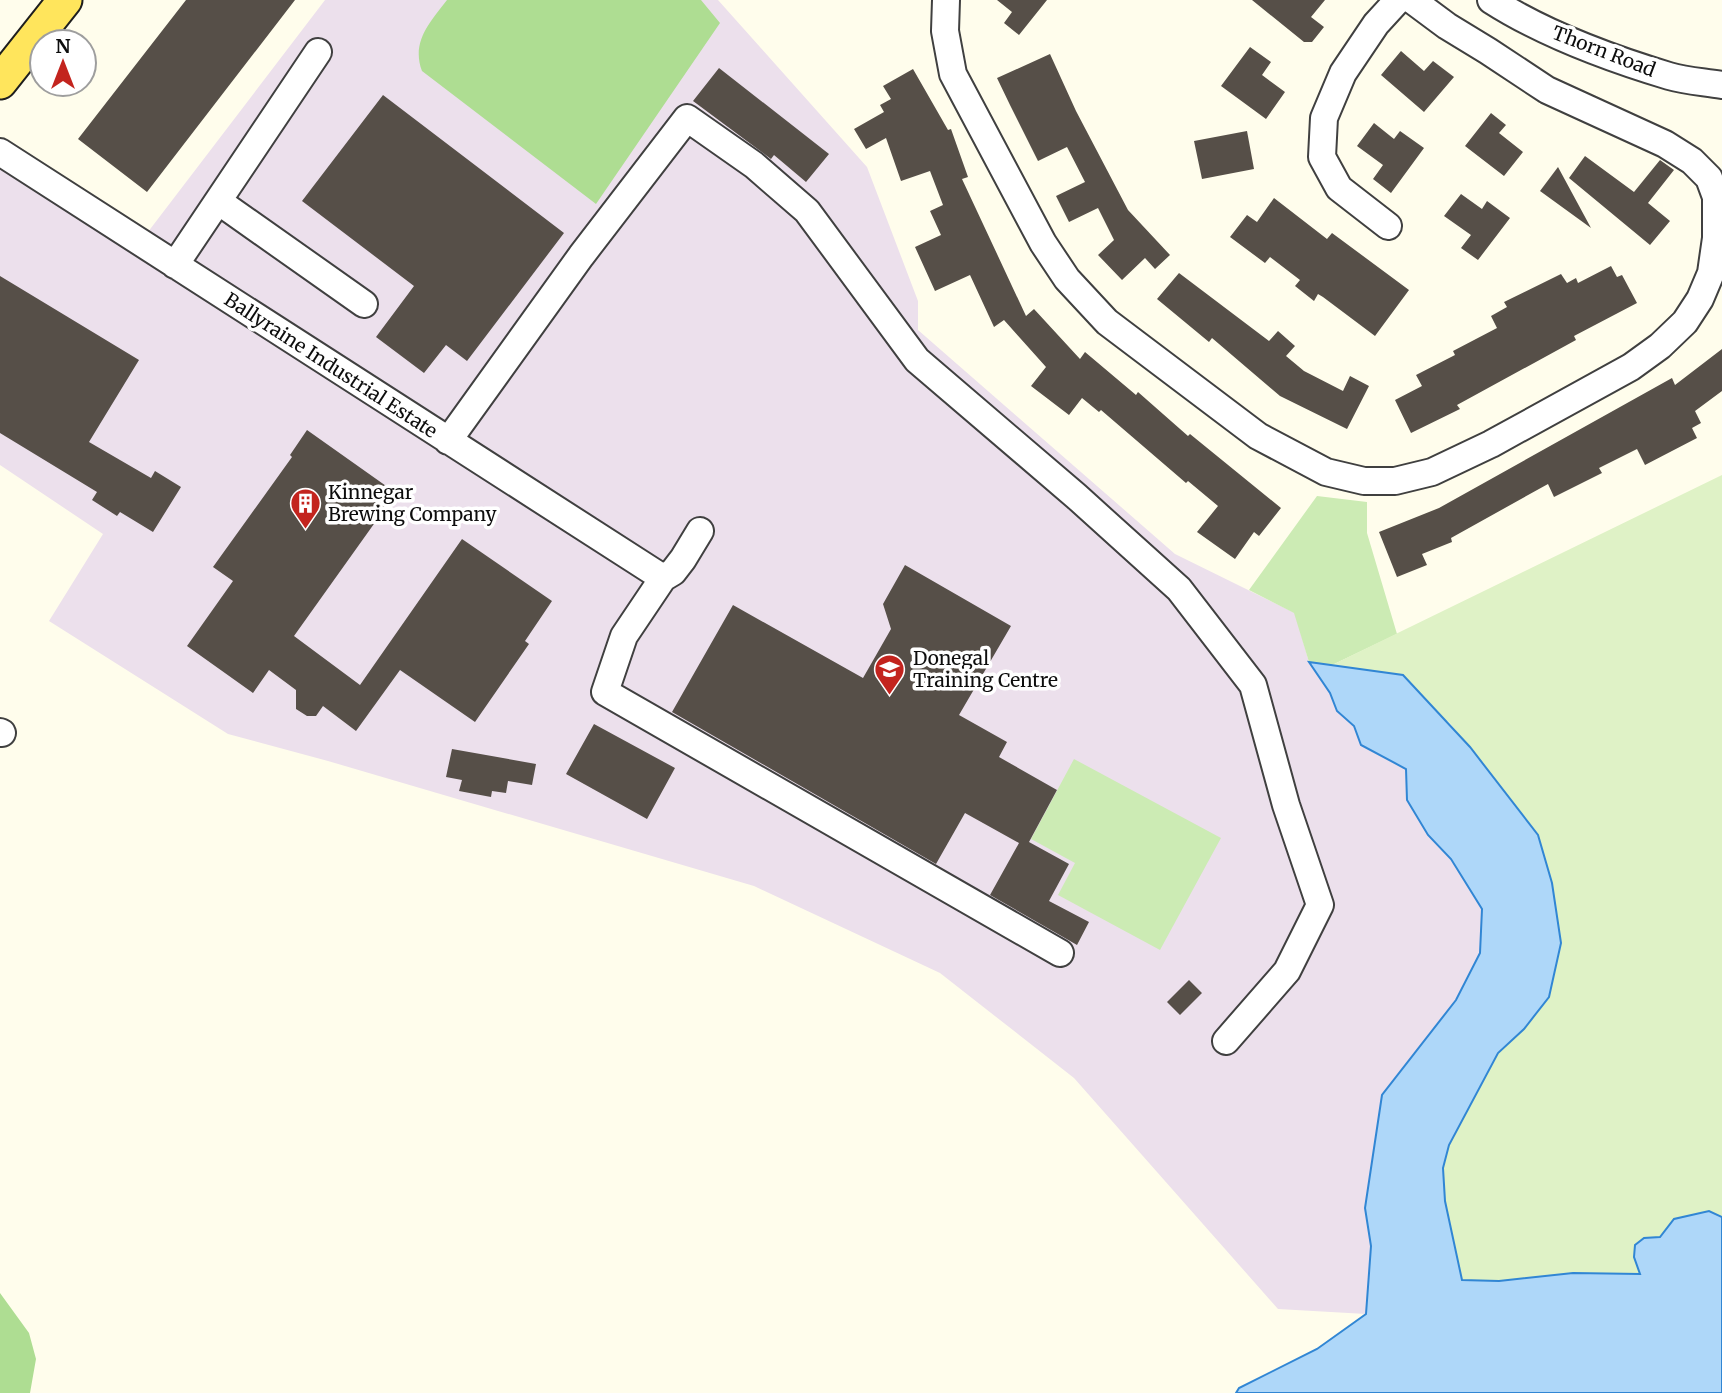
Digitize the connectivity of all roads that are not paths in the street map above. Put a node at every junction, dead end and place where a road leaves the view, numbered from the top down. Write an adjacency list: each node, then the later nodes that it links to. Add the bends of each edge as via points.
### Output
1 (65, 0): 8 (main road)
2 (946, 0): 6 (street, via 945,32 953,74 1067,279 1107,322 1258,436 1326,472 1364,481 1395,481 1432,472 1631,367 1685,322 1711,273 1716,197 1709,178 1692,161 1547,90)
3 (1398, 0): 12 (street, via 1343,74 1324,118 1322,157 1339,188)
4 (1412, 0): 6 (street)
5 (1502, 7): 6 (street); 9 (street, Thorn Road, via 1590,48 1671,76)
6 (1488, 51)
7 (318, 52): 11 (street)
8 (0, 82)
9 (1722, 85)
10 (0, 152): 13 (street, Ballyraine Industrial Estate)
11 (218, 201): 13 (street); 14 (street)
12 (1388, 226)
13 (175, 265): 15 (street, Ballyraine Industrial Estate)
14 (363, 304)
15 (448, 441): 17 (street, Ballyraine Industrial Estate); 19 (street, via 687,118 754,165 807,211 916,360 1179,589 1253,685 1320,905 1287,971)
16 (700, 531): 17 (street, via 673,572)
17 (663, 578): 18 (street, via 624,636 605,692)
18 (1060, 953)
19 (1226, 1041)

